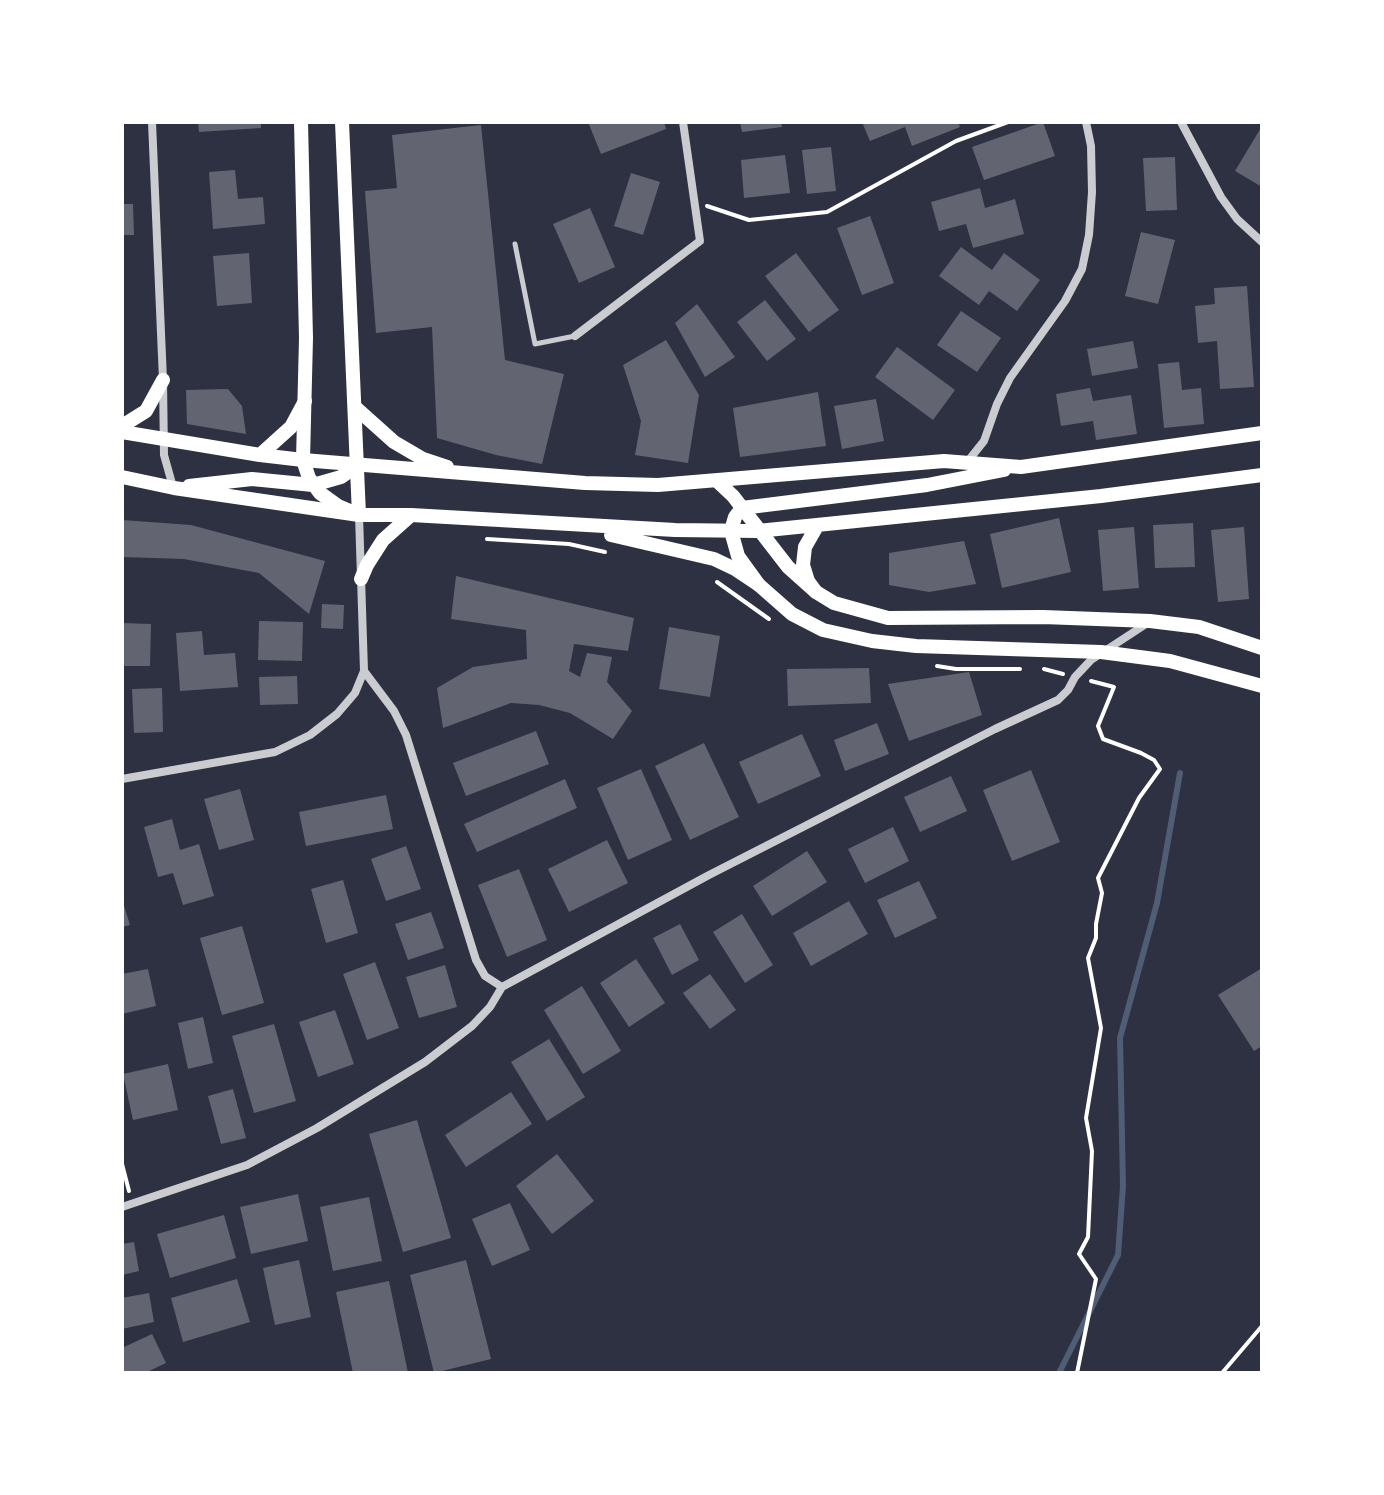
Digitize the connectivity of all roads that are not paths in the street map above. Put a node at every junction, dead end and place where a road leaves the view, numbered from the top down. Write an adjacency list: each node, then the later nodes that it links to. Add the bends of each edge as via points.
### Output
1 (152, 122): 10 (street)
2 (301, 122): 11 (main road)
3 (342, 122): 12 (main road)
4 (683, 122): 9 (street, via 700,241)
5 (1086, 122): 18 (street, via 1092,192 1082,269 1010,378 984,441)
6 (1181, 122): 7 (street, via 1221,197)
7 (1262, 242)
8 (515, 244): 9 (lane, via 535,344)
9 (575, 336)
10 (163, 380): 13 (main road, via 146,411); 15 (street)
11 (305, 401): 16 (main road, via 291,427); 17 (main road)
12 (356, 408): 19 (main road); 21 (main road, via 406,450)
13 (122, 429): 15 (main road)
14 (1262, 433): 20 (main road)
15 (163, 440): 16 (main road); 26 (street)
16 (260, 455): 17 (main road)
17 (303, 460): 19 (main road); 25 (main road)
18 (968, 461): 20 (main road); 24 (main road)
19 (358, 465): 21 (main road); 25 (main road, via 341,477); 28 (main road)
20 (1021, 467): 27 (main road, via 927,485)
21 (470, 475): 24 (main road, via 658,485)
22 (1262, 475): 31 (main road)
23 (122, 477): 26 (main road)
24 (717, 481): 27 (main road)
25 (313, 485): 26 (main road, via 252,479); 28 (main road)
26 (174, 488): 28 (main road)
27 (742, 508): 32 (main road); 33 (main road)
28 (359, 515): 29 (main road); 34 (street)
29 (411, 515): 30 (main road); 34 (main road, via 383,540)
30 (571, 526): 32 (main road); 35 (main road, via 714,559)
31 (817, 526): 33 (main road); 36 (main road, via 805,547 803,565)
32 (731, 531): 33 (main road); 35 (main road, via 738,556)
33 (758, 531): 36 (main road)
34 (361, 579): 40 (street)
35 (759, 585): 39 (main road, via 792,614 823,630 872,641)
36 (816, 592): 37 (main road, via 834,603 888,618)
37 (1150, 621): 38 (main road, via 1199,627); 39 (street)
38 (1262, 648)
39 (1101, 652): 41 (main road, via 1170,661); 43 (street, via 1058,700 709,875)
40 (364, 671): 42 (street, via 355,693 337,714 275,752); 43 (street, via 406,735 476,960 485,976)
41 (1262, 686)
42 (122, 779)
43 (502, 987): 44 (street, via 472,1026 425,1062 317,1128 247,1165)
44 (122, 1207)

